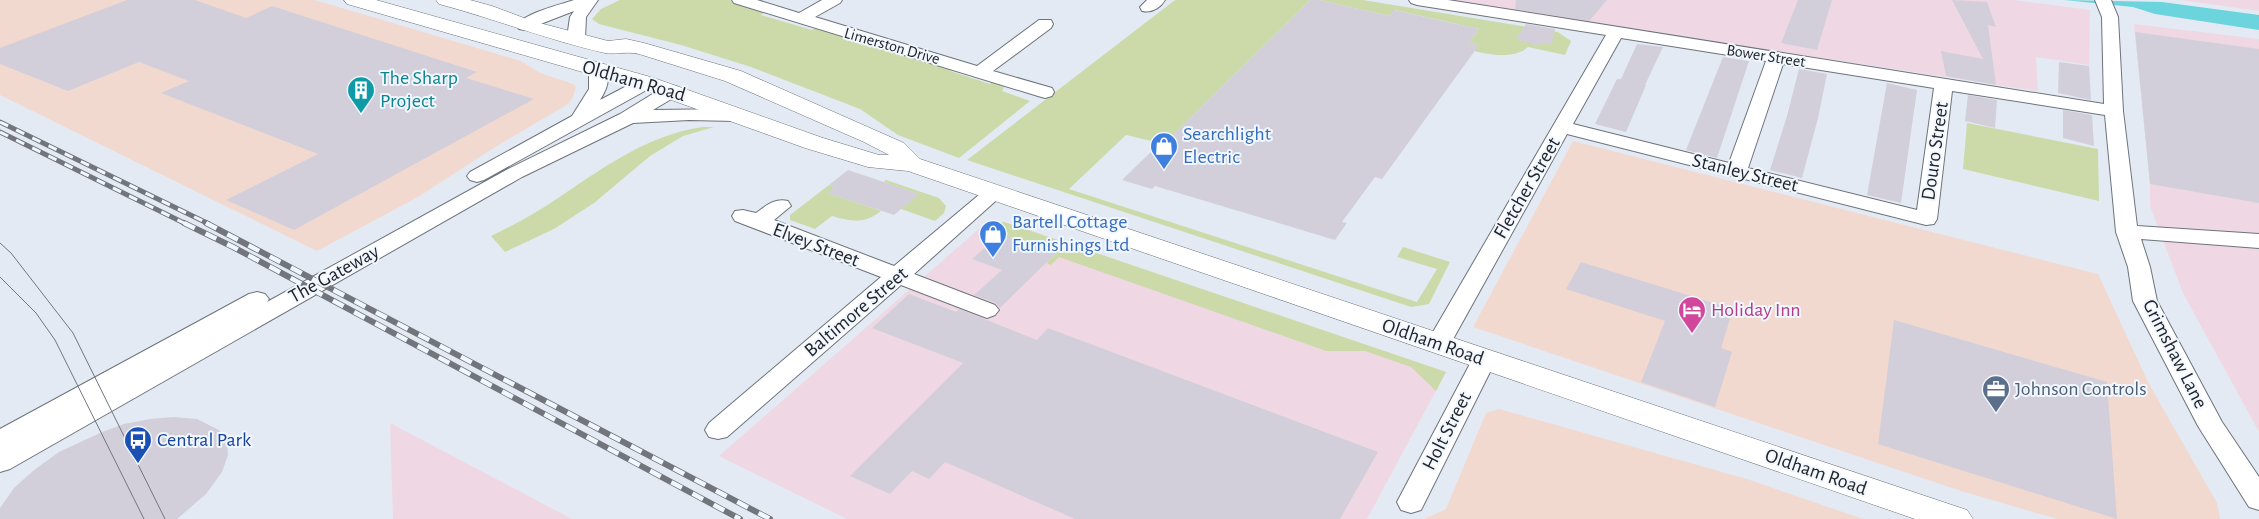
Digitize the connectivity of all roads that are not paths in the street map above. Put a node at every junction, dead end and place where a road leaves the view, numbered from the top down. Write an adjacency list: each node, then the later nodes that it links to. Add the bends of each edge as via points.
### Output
1 (354, 0): 13 (highway, Oldham Road)
2 (446, 0): 10 (highway, Oldham Road)
3 (590, 0): 10 (street); 12 (street, via 578,17)
4 (740, 0): 8 (street, Limerston Drive)
5 (834, 0): 8 (street)
6 (1417, 0): 11 (street, Bower Street)
7 (2107, 9): 21 (street, Grimshaw Lane)
8 (800, 19): 16 (street, Limerston Drive)
9 (1045, 24): 16 (street)
10 (525, 25): 12 (highway, Oldham Road); 13 (highway)
11 (1616, 32): 14 (street, Bower Street); 25 (street, Fletcher Street)
12 (576, 38): 17 (highway, Oldham Road, via 608,47 609,55)
13 (495, 41): 15 (highway, Oldham Road)
14 (1776, 57): 19 (street, Bower Street); 27 (street)
15 (598, 70): 18 (highway, Oldham Road); 23 (street, via 598,89)
16 (980, 72): 20 (street, Limerston Drive)
17 (675, 74): 18 (highway, Oldham Road); 22 (highway, Oldham Road); 24 (street, The Gateway); 26 (highway, Oldham Road, via 733,76 895,148)
18 (646, 83): 23 (street, The Gateway)
19 (1944, 84): 21 (street, Bower Street); 30 (street, Douro Street)
20 (1045, 92)
21 (2114, 111): 31 (street, Grimshaw Lane)
22 (735, 115): 24 (street, via 680,114); 26 (highway, Oldham Road, via 877,162)
23 (581, 118): 38 (street, The Gateway)
24 (627, 118): 39 (street, The Gateway, via 516,173)
25 (1562, 127): 27 (street, Stanley Street); 35 (street, Fletcher Street)
26 (911, 164): 28 (highway, Oldham Road)
27 (1736, 170): 30 (street, Stanley Street)
28 (993, 193): 33 (street, Baltimore Street); 35 (highway, Oldham Road)
29 (780, 206): 33 (street, Elvey Street, via 750,219)
30 (1926, 219)
31 (2127, 232): 32 (street); 40 (street, Grimshaw Lane, via 2139,267 2145,302 2211,426)
32 (2259, 242)
33 (898, 277): 34 (street, Elvey Street); 37 (street, Baltimore Street)
34 (988, 310)
35 (1438, 344): 36 (highway, Oldham Road)
36 (1484, 360): 41 (street, Holt Street); 42 (highway, Oldham Road)
37 (718, 430)
38 (0, 441)
39 (0, 462)
40 (2259, 499)
41 (1411, 502)
42 (1955, 519)

